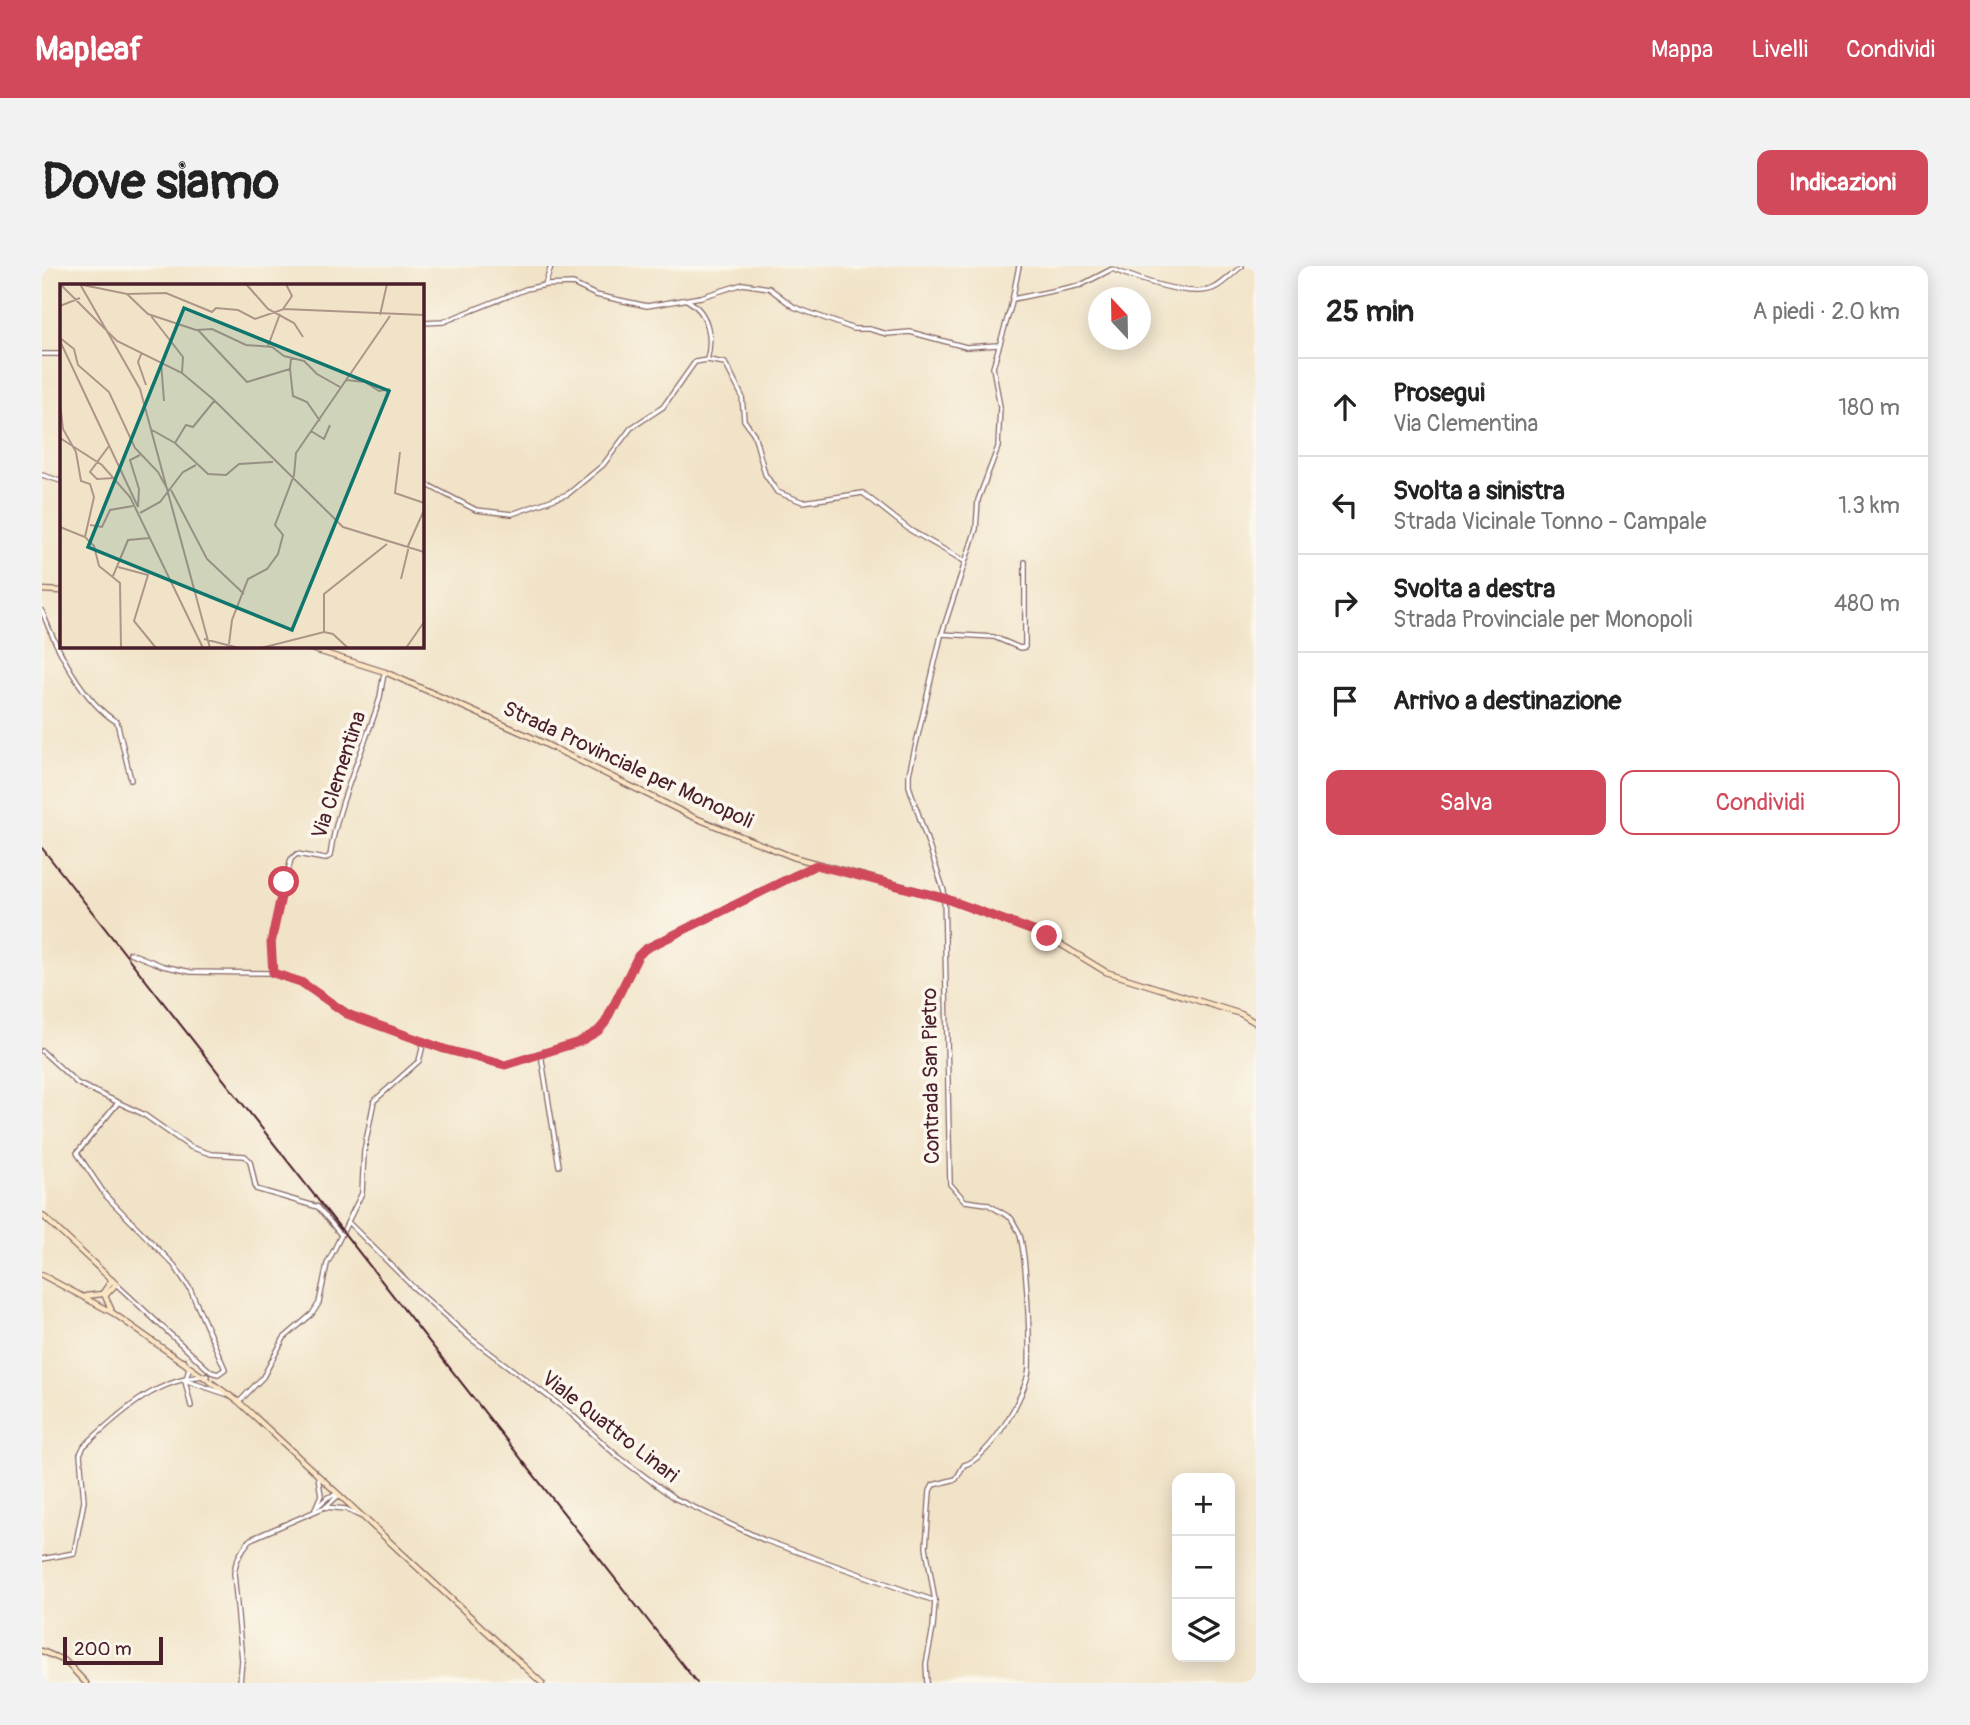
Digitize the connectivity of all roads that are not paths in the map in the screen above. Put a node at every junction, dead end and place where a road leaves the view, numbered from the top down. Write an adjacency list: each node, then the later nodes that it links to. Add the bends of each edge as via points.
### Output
1 (551, 266): 4 (street)
2 (1018, 266): 6 (street, Contrada San Pietro)
3 (1242, 266): 6 (street, via 1216,287 1201,292 1112,269 1082,285)
4 (545, 285): 5 (street, via 573,284 641,306); 7 (street, via 443,322)
5 (686, 299): 8 (street, via 735,284 753,285 769,288 794,307 854,329 910,332 966,348); 11 (street, via 704,316 710,344)
6 (1013, 299): 8 (street, Contrada San Pietro)
7 (424, 323)
8 (999, 345): 15 (street, Contrada San Pietro, via 993,370 1000,407 998,447 978,500 976,529)
9 (42, 354): 10 (street)
10 (60, 354)
11 (707, 360): 14 (street, via 695,362 663,407 631,428 603,465 568,494 512,514 476,510); 15 (street, via 725,363 729,369 744,401 744,420 776,492 803,502 863,492 910,530)
12 (42, 475): 13 (street)
13 (60, 481)
14 (424, 483)
15 (964, 561): 20 (street, Contrada San Pietro)
16 (1025, 562): 20 (street, via 1025,647 994,637)
17 (42, 590): 18 (street)
18 (60, 592)
19 (42, 611): 23 (street, via 55,646 101,710 118,724)
20 (942, 634): 25 (street, Contrada San Pietro, via 909,786)
21 (308, 648): 22 (street, Strada Provinciale per Monopoli)
22 (385, 672): 24 (street, Strada Provinciale per Monopoli, via 693,817); 27 (street, Via Clementina, via 330,856 297,854 291,859 272,937)
23 (131, 780)
24 (816, 865): 25 (street, Strada Provinciale per Monopoli); 31 (street, via 645,949 602,1027 582,1041)
25 (944, 898): 28 (street, Strada Provinciale per Monopoli, via 1047,936 1106,972 1241,1014); 54 (street, Contrada San Pietro, via 950,1181 965,1201 999,1211 1011,1218 1019,1232 1029,1369 1004,1426 976,1461 964,1465 953,1481 931,1487 926,1547)
26 (131, 953): 27 (street, via 191,972)
27 (273, 973): 29 (street, via 301,982 347,1014)
28 (1256, 1023)
29 (426, 1040): 31 (street, via 501,1065); 35 (street, via 423,1057 374,1101 362,1193)
30 (42, 1051): 32 (street, via 77,1083)
31 (541, 1054): 33 (street)
32 (117, 1104): 36 (street, via 144,1114 201,1152 245,1156 256,1189 318,1207); 38 (street, via 77,1153 106,1196 174,1265 190,1289 225,1370 211,1372)
33 (559, 1166)
34 (42, 1215): 38 (street)
35 (348, 1222): 36 (street); 54 (street, Viale Quattro Linari, via 470,1338 674,1497 764,1540)
36 (341, 1235): 46 (street, via 327,1264 317,1308 287,1334 263,1377)
37 (42, 1276): 39 (street)
38 (114, 1282): 39 (street, via 99,1296); 40 (street, via 105,1298)
39 (81, 1295): 40 (street)
40 (113, 1313): 41 (street)
41 (184, 1360): 42 (street); 43 (street, via 189,1369)
42 (207, 1376): 43 (street); 44 (street); 45 (street)
43 (185, 1381): 44 (street); 47 (street); 53 (street, via 143,1395 82,1449 85,1494 74,1553)
44 (201, 1384): 45 (street)
45 (232, 1396): 46 (street)
46 (239, 1402): 48 (street)
47 (191, 1406)
48 (314, 1471): 49 (street); 51 (street, via 321,1489)
49 (340, 1494): 50 (street); 51 (street, via 328,1497); 52 (street)
50 (325, 1507): 51 (street); 52 (street, via 346,1509)
51 (315, 1509): 57 (street, via 251,1538 235,1564)
52 (365, 1518): 58 (street)
53 (42, 1559)
54 (935, 1601): 59 (street, Contrada San Pietro)
55 (42, 1651): 56 (street, via 65,1661)
56 (86, 1683)
57 (240, 1683)
58 (542, 1683)
59 (927, 1683)

